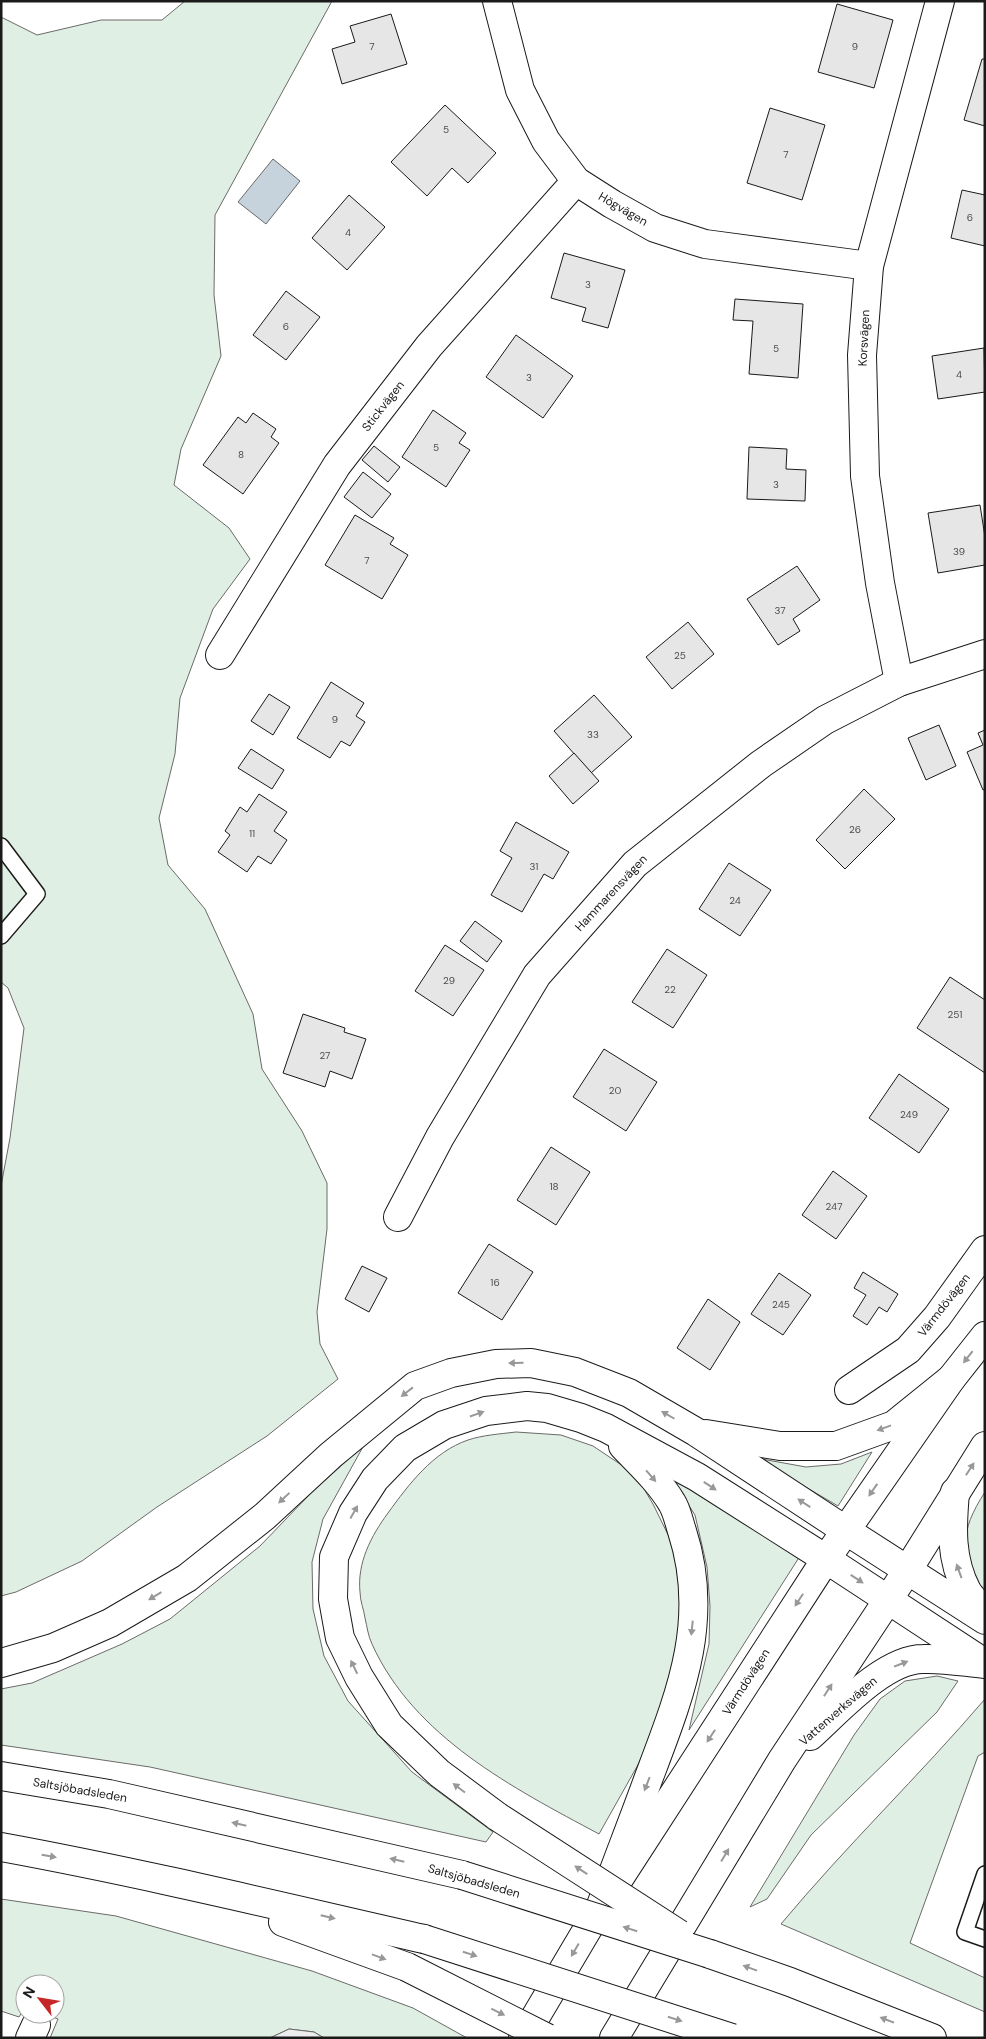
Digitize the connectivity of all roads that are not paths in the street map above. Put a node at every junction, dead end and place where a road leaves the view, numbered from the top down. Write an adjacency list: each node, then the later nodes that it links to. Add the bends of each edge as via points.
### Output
1 (497, 1): 3 (main road, Högvägen, via 520,90 546,141)
2 (940, 1): 4 (main road, Korsvägen)
3 (576, 180): 4 (main road, Högvägen, via 655,228 705,244); 6 (main road, Stickvägen, via 429,346 337,465)
4 (869, 266): 7 (main road, Korsvägen, via 862,355 865,476 880,583)
5 (985, 654): 7 (main road, Hammarensvägen)
6 (220, 655)
7 (899, 682): 10 (main road, Hammarensvägen, via 826,720 769,758 635,864 537,975 440,1137)
8 (1, 846): 9 (lane, via 37,894)
9 (1, 936)
10 (398, 1217)
11 (985, 1250): 14 (main road, Värmdövägen, via 937,1317 908,1350)
12 (985, 1336): 13 (main road, Värmdövägen, one-way to 13)
13 (951, 1379): 16 (main road, one-way to 16, via 894,1424 836,1446 780,1446); 19 (main road, Värmdövägen, one-way to 19)
14 (849, 1390)
15 (606, 1428): 20 (main road, Vattenverksvägen, one-way to 20, via 697,1477); 32 (main road, one-way to 32, via 673,1504 687,1546 694,1585 693,1628 686,1673); 34 (main road, Vattenverksvägen, one-way to 15, bridge, via 498,1817 440,1774 389,1725 359,1677 340,1638 333,1599 334,1557 353,1513 375,1479 405,1448 444,1425 486,1410 527,1406 548,1408)
16 (696, 1432): 19 (main road, one-way to 16); 25 (main road, one-way to 25, via 629,1393 575,1372 531,1363 496,1364 452,1373 415,1386 331,1455 265,1516 187,1578 110,1623 53,1648)
17 (985, 1446): 18 (main road, one-way to 17)
18 (955, 1492): 21 (main road); 23 (main road, one-way to 18, via 967,1592 952,1545)
19 (845, 1530): 20 (main road, Värmdövägen); 21 (main road)
20 (826, 1559): 22 (main road, Vattenverksvägen, one-way to 22); 32 (main road, Värmdövägen, one-way to 32)
21 (907, 1571): 22 (main road); 24 (main road)
22 (888, 1600): 26 (main road, Vattenverksvägen); 27 (main road, one-way to 22)
23 (985, 1611)
24 (985, 1620)
25 (1, 1663)
26 (985, 1663): 27 (main road, Vattenverksvägen, one-way to 26, via 876,1676 901,1663 922,1658)
27 (782, 1760): 37 (main road, one-way to 27)
28 (1, 1776): 34 (main road, Saltsjöbadsleden, one-way to 28, bridge, via 462,1875 109,1794)
29 (1, 1847): 31 (main road, one-way to 31)
30 (985, 1874): 33 (lane, via 965,1932)
31 (169, 1880): 36 (main road, one-way to 36, bridge, via 407,1967); 38 (main road, one-way to 38, bridge, via 424,1939)
32 (600, 1908): 35 (main road, Värmdövägen, one-way to 35)
33 (985, 1939)
34 (710, 1954): 39 (main road, Saltsjöbadsleden, one-way to 34)
35 (523, 2038)
36 (547, 2038)
37 (614, 2038)
38 (732, 2038)
39 (932, 2038)

